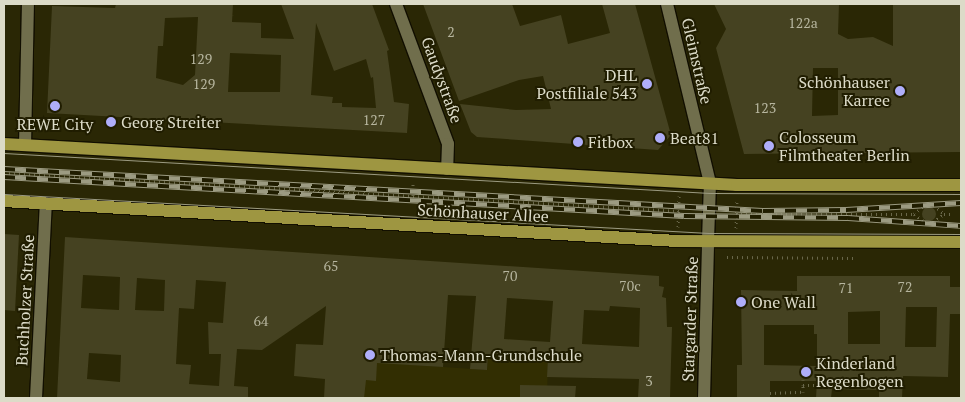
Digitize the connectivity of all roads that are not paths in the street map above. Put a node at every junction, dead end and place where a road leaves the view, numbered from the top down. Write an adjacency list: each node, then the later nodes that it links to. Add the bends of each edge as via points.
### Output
1 (28, 4): 5 (street)
2 (396, 4): 6 (street, Gaudystraße, via 448,144)
3 (667, 4): 7 (street, Gleimstraße)
4 (4, 144): 5 (main road)
5 (25, 145): 6 (main road)
6 (447, 169): 7 (main road)
7 (710, 183): 8 (main road); 11 (street, Gleimstraße)
8 (961, 185)
9 (4, 201): 10 (main road, Schönhauser Allee)
10 (46, 203): 11 (main road, Schönhauser Allee); 13 (street, Buchholzer Straße)
11 (708, 242): 12 (main road, Schönhauser Allee); 14 (street, Stargarder Straße)
12 (961, 242)
13 (36, 398)
14 (704, 398)

